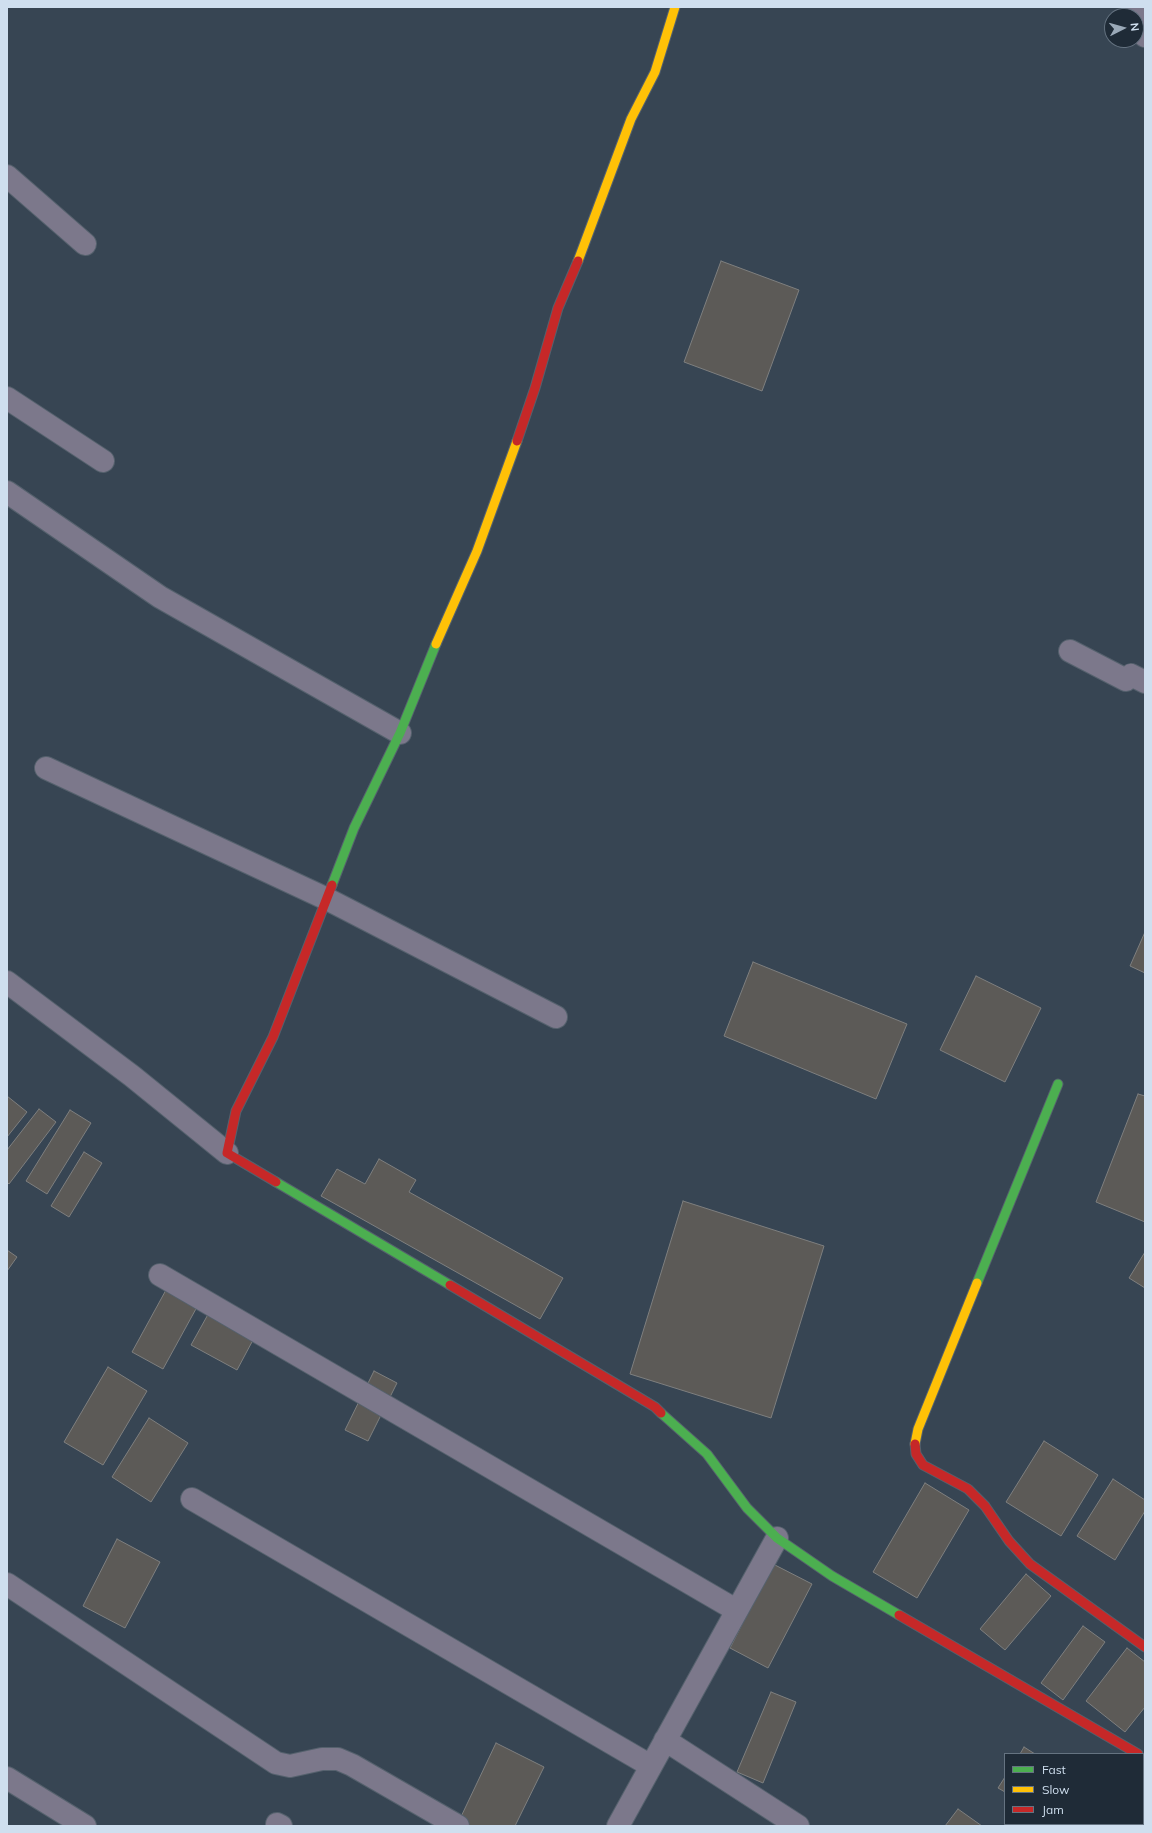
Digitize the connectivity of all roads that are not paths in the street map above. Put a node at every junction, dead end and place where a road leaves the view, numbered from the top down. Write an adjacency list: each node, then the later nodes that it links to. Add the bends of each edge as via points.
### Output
1 (675, 7): 11 (street, via 654,72 631,119 558,308 530,403 477,551)
2 (1134, 7): 3 (street)
3 (1145, 36)
4 (7, 176): 5 (street)
5 (85, 244)
6 (7, 398): 7 (street)
7 (103, 461)
8 (7, 492): 11 (street, via 160,597)
9 (1070, 651): 10 (street, via 1126,680 1131,674)
10 (1145, 682)
11 (400, 732): 13 (street, via 354,828)
12 (46, 768): 13 (street)
13 (327, 899): 15 (street); 17 (street, via 273,1037 236,1111)
14 (7, 982): 17 (street, via 132,1076)
15 (556, 1017)
16 (1058, 1084): 23 (street, via 918,1429 915,1441 916,1454 923,1465 968,1490 985,1506 1009,1541 1030,1564)
17 (227, 1154): 20 (street, via 655,1407 707,1454 747,1508)
18 (160, 1275): 22 (street)
19 (192, 1499): 28 (street)
20 (777, 1538): 22 (street); 26 (street, via 832,1576)
21 (7, 1584): 31 (street, via 276,1763 290,1766 322,1759 338,1759)
22 (736, 1610): 24 (street)
23 (1145, 1647)
24 (665, 1740): 28 (street); 33 (street)
25 (1145, 1744): 27 (street)
26 (1136, 1753)
27 (1139, 1753)
28 (651, 1766): 32 (street)
29 (7, 1778): 30 (street)
30 (85, 1826)
31 (458, 1826)
32 (618, 1826)
33 (798, 1826)

